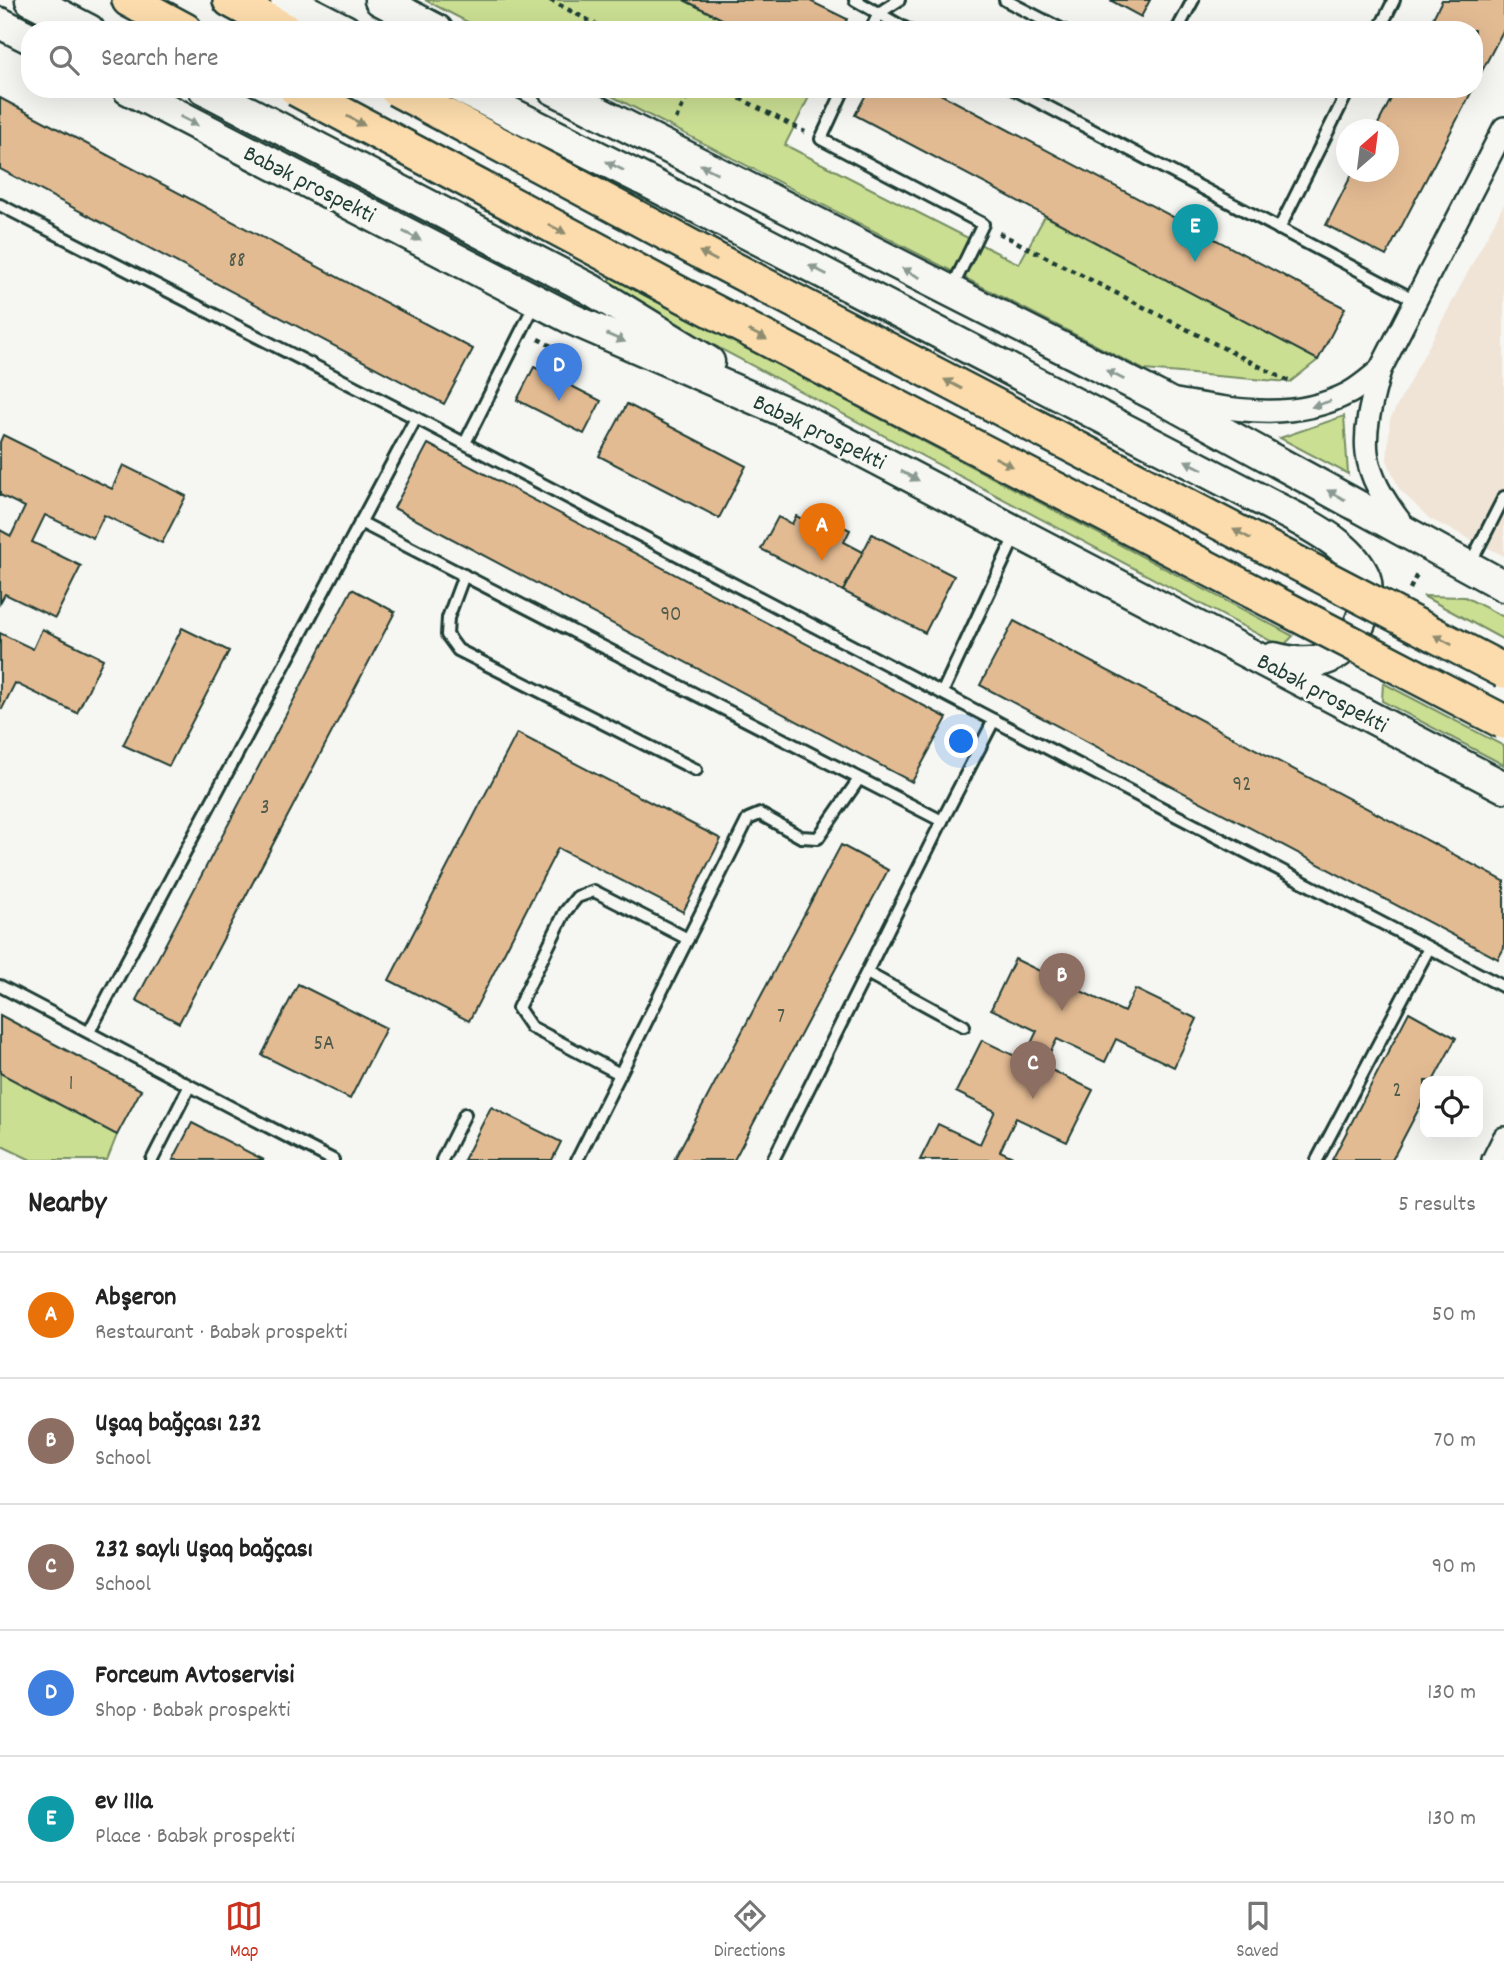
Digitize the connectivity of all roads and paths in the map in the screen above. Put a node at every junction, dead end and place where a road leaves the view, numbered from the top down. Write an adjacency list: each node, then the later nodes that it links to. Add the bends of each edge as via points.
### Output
1 (31, 0): 15 (main road)
2 (129, 0): 16 (main road)
3 (230, 0): 17 (main road)
4 (286, 0): 18 (main road)
5 (380, 0): 19 (main road)
6 (550, 0): 20 (path)
7 (855, 0): 14 (lane)
8 (900, 0): 14 (lane)
9 (1005, 0): 13 (lane)
10 (1033, 0): 13 (lane)
11 (1193, 0): 24 (lane)
12 (1394, 0): 25 (lane)
13 (1027, 11): 23 (lane)
14 (879, 13): 21 (lane); 22 (lane)
15 (72, 21)
16 (168, 21)
17 (268, 21)
18 (327, 21)
19 (420, 21)
20 (590, 21)
21 (875, 21)
22 (893, 21)
23 (1046, 21)
24 (1182, 21)
25 (1384, 21)
26 (0, 23): 27 (main road)
27 (21, 34)
28 (145, 98): 48 (main road, Babək prospekti, one-way to 48)
29 (221, 98): 53 (main road, via 590,289)
30 (313, 98): 66 (main road, one-way to 66, bridge)
31 (414, 98): 63 (main road, one-way to 31, bridge)
32 (481, 98): 62 (main road, one-way to 32, bridge, via 1293,663 1334,656 1346,647 1366,604 1366,581 1358,565 1342,547 1298,519)
33 (571, 98): 46 (main road, one-way to 33)
34 (686, 98): 39 (path)
35 (740, 98): 41 (path)
36 (840, 98): 41 (lane)
37 (1031, 98): 45 (lane)
38 (1344, 98): 45 (lane)
39 (676, 119)
40 (1504, 128): 42 (street)
41 (821, 139): 44 (lane)
42 (1495, 169): 47 (street)
43 (0, 205): 52 (lane)
44 (983, 225): 46 (lane); 50 (path)
45 (1279, 229): 47 (lane)
46 (950, 292): 51 (main road, one-way to 46)
47 (1415, 300): 49 (street)
48 (537, 301): 53 (main road, Babək prospekti, one-way to 53); 54 (lane)
49 (1380, 370): 51 (street, one-way to 51, via 1352,392 1300,411 1236,410); 58 (street, via 1369,410 1368,464 1376,486)
50 (1290, 382)
51 (1157, 396): 58 (main road, one-way to 51)
52 (416, 418): 54 (lane); 56 (lane)
53 (799, 418): 57 (main road, Babək prospekti, one-way to 57)
54 (465, 443): 64 (lane)
55 (1504, 497): 59 (lane)
56 (360, 522): 60 (lane); 77 (lane)
57 (1017, 532): 62 (main road, Babək prospekti); 64 (lane)
58 (1411, 535): 59 (main road)
59 (1468, 567): 61 (main road)
60 (464, 575): 67 (lane, via 448,618 447,635 458,650); 68 (lane)
61 (1504, 586)
62 (1227, 642): 69 (main road, Babək prospekti)
63 (1504, 671)
64 (942, 693): 65 (lane)
65 (995, 720): 70 (lane); 72 (lane)
66 (1504, 722)
67 (696, 770)
68 (859, 779): 70 (lane); 71 (lane, via 818,838 801,837 760,814 748,819)
69 (1504, 787)
70 (942, 821): 73 (lane)
71 (688, 939): 78 (lane); 78 (lane, via 594,891 577,897 565,912 518,1008 531,1027)
72 (1429, 948): 75 (lane); 87 (lane)
73 (867, 973): 76 (lane); 86 (lane)
74 (0, 986): 77 (lane)
75 (1504, 987)
76 (964, 1026)
77 (89, 1032): 79 (lane)
78 (620, 1074): 85 (lane)
79 (189, 1087): 82 (lane); 83 (lane)
80 (465, 1114): 84 (lane)
81 (1504, 1138): 88 (street)
82 (152, 1160)
83 (333, 1160)
84 (442, 1160)
85 (577, 1160)
86 (772, 1160)
87 (1317, 1160)
88 (1493, 1160)

